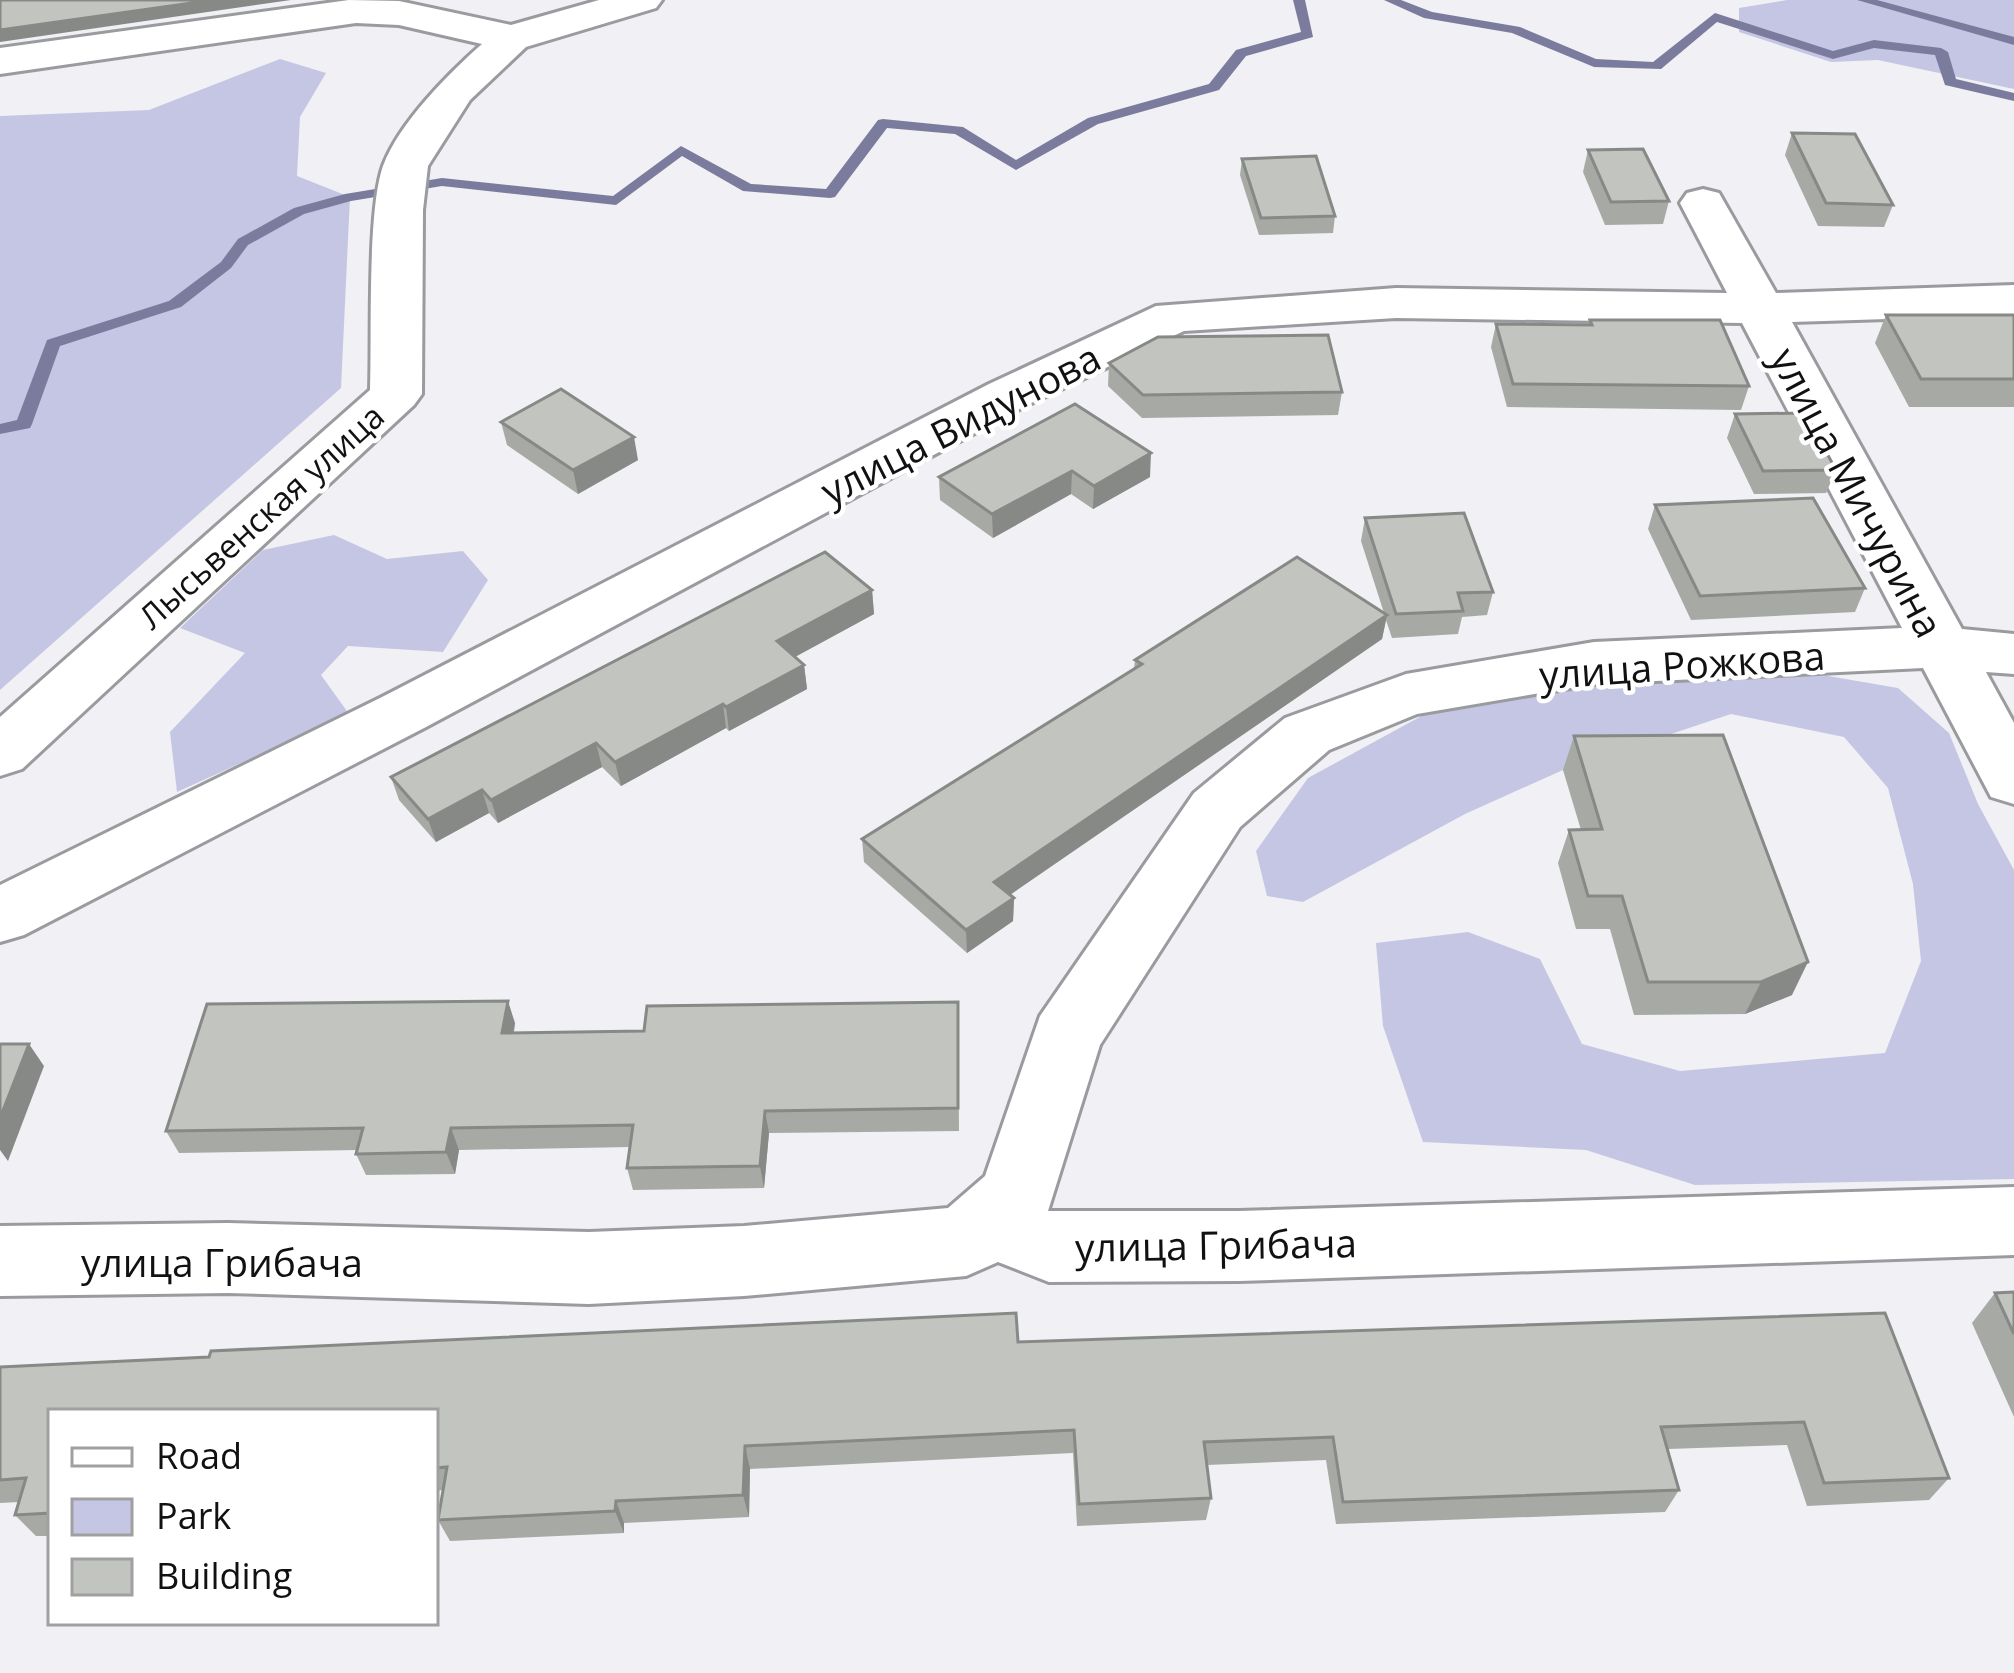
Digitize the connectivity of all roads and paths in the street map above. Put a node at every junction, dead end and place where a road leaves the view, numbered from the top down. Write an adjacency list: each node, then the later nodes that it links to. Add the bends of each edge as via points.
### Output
1 (642, 0): 2 (street, Лысьвенская улица)
2 (512, 38): 3 (street, via 356,11); 9 (street, Лысьвенская улица, via 453,92 403,188 396,394)
3 (0, 61)
4 (1702, 203): 6 (street, улица Мичурина)
5 (2014, 300): 6 (street, улица Видунова)
6 (1759, 308): 7 (street, улица Мичурина); 11 (street, улица Видунова, via 1396,303 1174,317 1007,395)
7 (1942, 647): 8 (street, улица Рожкова); 10 (street, улица Мичурина); 13 (street, улица Рожкова, via 1594,663 1406,695 1307,734 1217,809 1066,1037 1017,1196)
8 (2014, 654)
9 (0, 753)
10 (2014, 781)
11 (0, 916)
12 (2014, 1221): 13 (street, улица Грибача, via 1073,1247 1049,1247)
13 (987, 1222): 14 (street, улица Грибача, via 966,1241 744,1262 589,1268)
14 (0, 1261)

